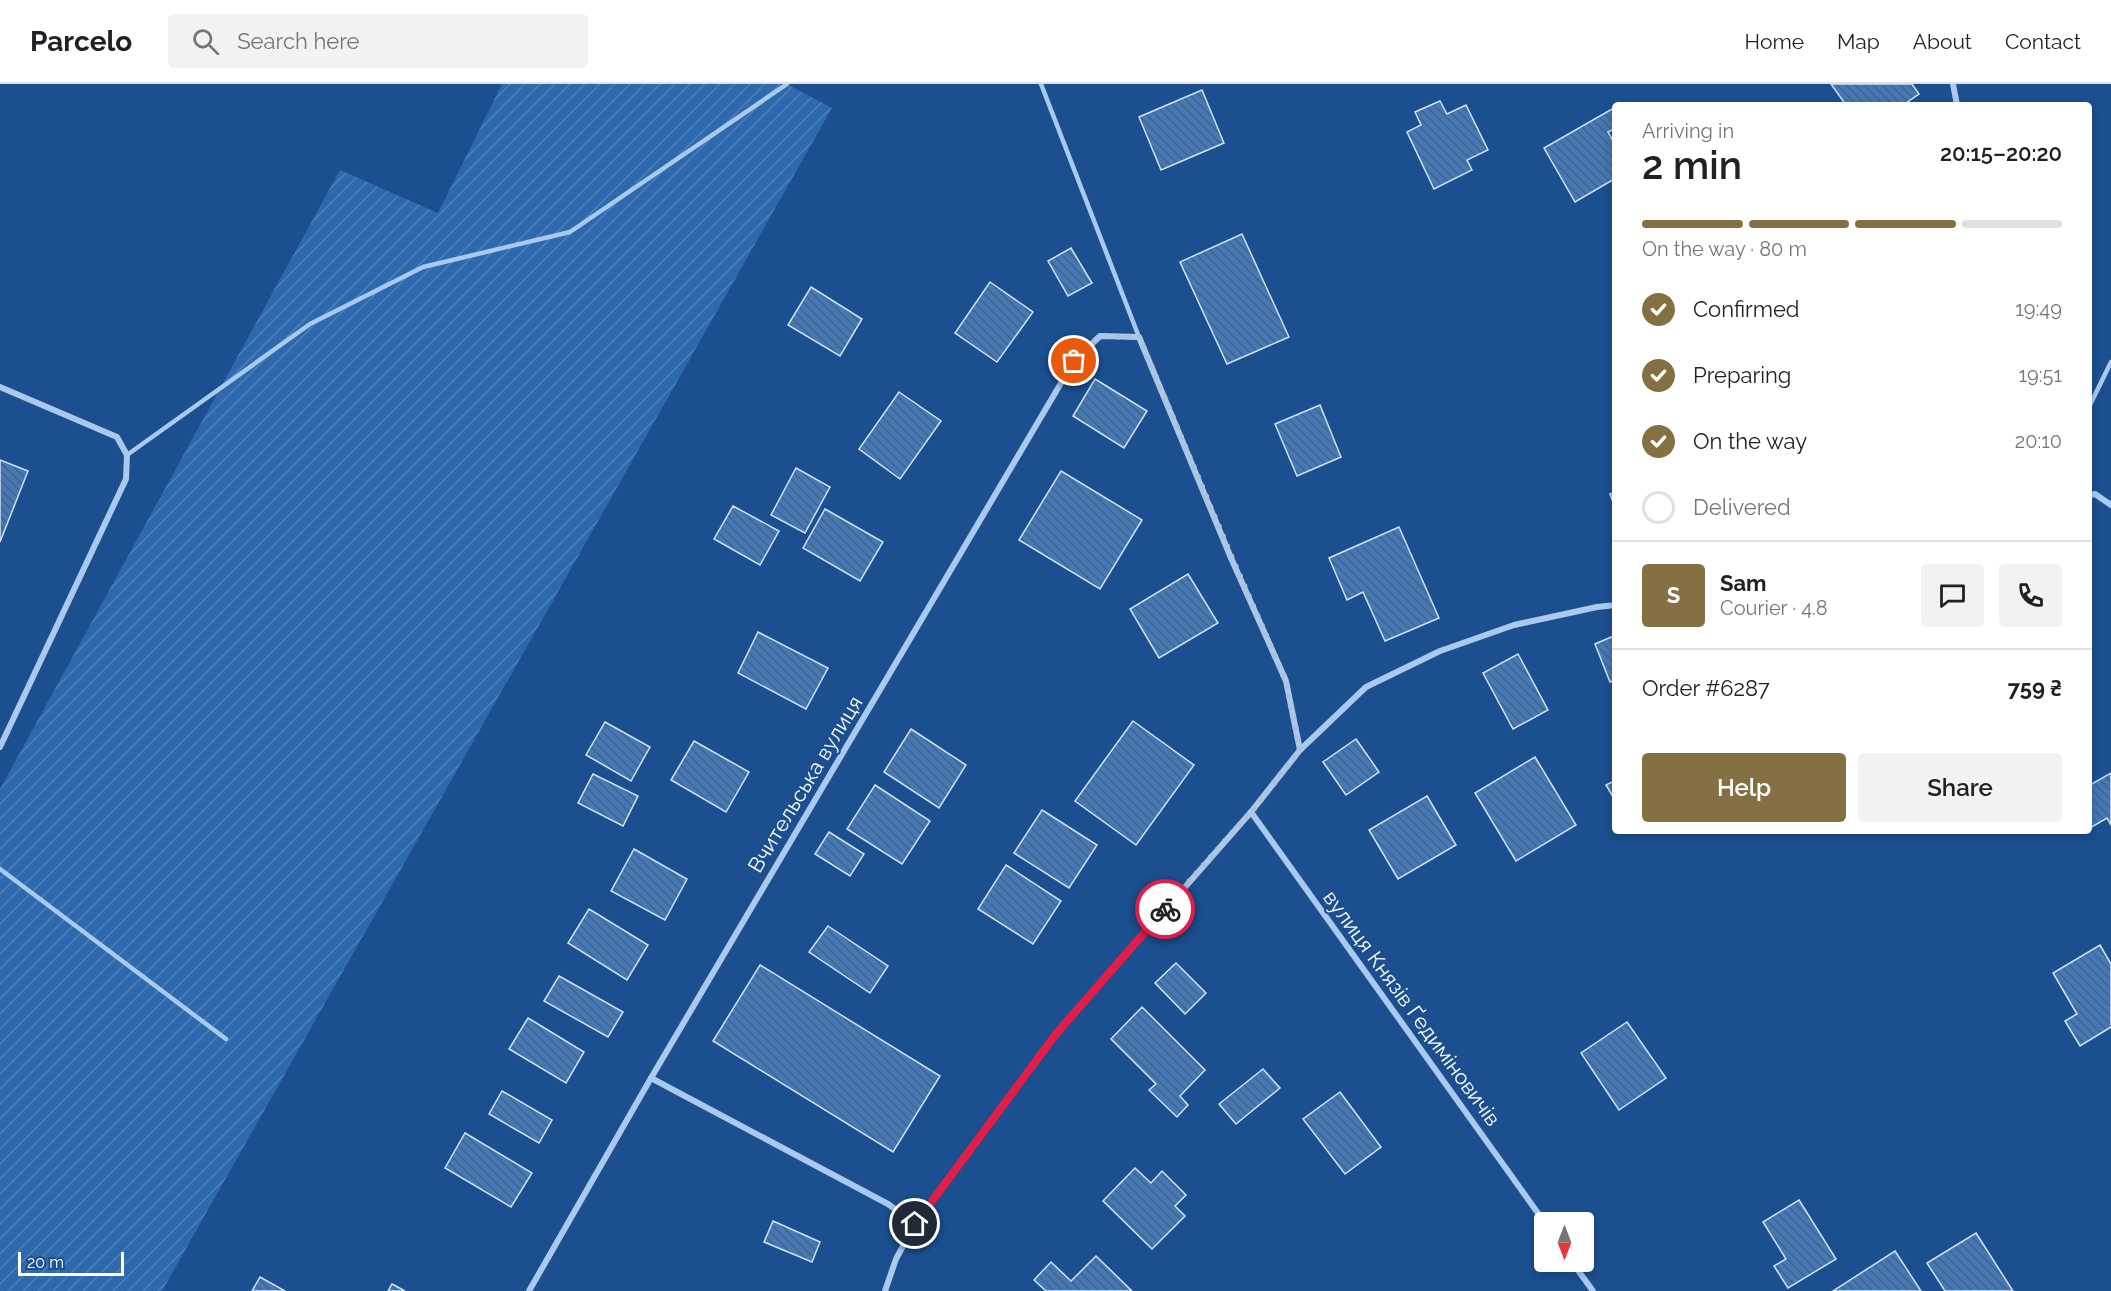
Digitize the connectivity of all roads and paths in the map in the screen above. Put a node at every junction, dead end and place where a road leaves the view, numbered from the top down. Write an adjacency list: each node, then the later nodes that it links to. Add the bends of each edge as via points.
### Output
1 (787, 84): 9 (lane, via 570,232 423,267 310,324)
2 (1041, 84): 5 (lane)
3 (1953, 84): 4 (street)
4 (1956, 102)
5 (1139, 337): 14 (street, via 1286,681); 18 (street, Вчительська вулиця, via 1100,336 1074,361)
6 (2111, 362): 8 (lane)
7 (0, 387): 9 (street, via 117,436)
8 (2092, 401)
9 (127, 455): 13 (street, via 126,478)
10 (2092, 495): 11 (street)
11 (2111, 505)
12 (1612, 605): 14 (street, via 1514,625 1440,651 1366,687)
13 (0, 747)
14 (1300, 750): 15 (street)
15 (1251, 812): 19 (street, вулиця Князів Ґедиміновичів); 20 (street, via 1056,1034)
16 (0, 869): 17 (lane)
17 (226, 1039)
18 (651, 1078): 20 (street, via 888,1204); 22 (street, Вчительська вулиця)
19 (1537, 1212)
20 (915, 1224): 23 (street, via 896,1259)
21 (1579, 1272): 24 (street)
22 (529, 1291)
23 (885, 1291)
24 (1593, 1291)

